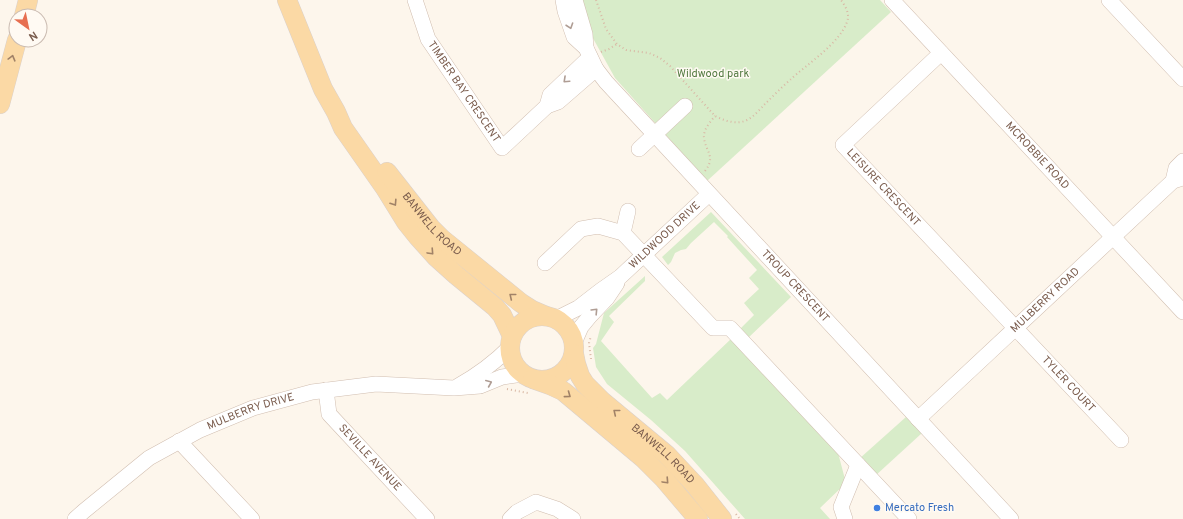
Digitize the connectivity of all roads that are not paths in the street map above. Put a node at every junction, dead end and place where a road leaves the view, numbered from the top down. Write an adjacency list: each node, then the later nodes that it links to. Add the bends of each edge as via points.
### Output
1 (286, 0): 13 (main road, BANWELL ROAD, via 323,89)
2 (415, 0): 9 (street, TIMBER BAY CRESCENT, via 428,39 502,148 547,106 558,102)
3 (563, 0): 9 (street, TROUP CRESCENT, one-way to 9, via 574,37)
4 (576, 0): 9 (street)
5 (892, 0): 8 (street, MCROBBIE ROAD)
6 (1110, 0): 10 (street)
7 (15, 48): 11 (main road, one-way to 7)
8 (941, 53): 21 (street, MCROBBIE ROAD); 27 (street, LEISURE CRESCENT, via 843,145)
9 (593, 56): 14 (street, TROUP CRESCENT, via 606,82)
10 (1183, 79)
11 (0, 104)
12 (685, 106): 14 (street)
13 (336, 112): 26 (main road, BANWELL ROAD, one-way to 13, via 521,303 442,239); 28 (main road, BANWELL ROAD, one-way to 28, via 343,128 414,232 436,256 495,307 502,315)
14 (654, 135): 15 (street); 18 (street, TROUP CRESCENT)
15 (639, 149)
16 (1183, 161): 17 (street, MULBERRY ROAD, via 1176,168)
17 (1178, 179): 21 (street, MULBERRY ROAD)
18 (709, 194): 22 (street, WILDWOOD DRIVE); 33 (street, TROUP CRESCENT)
19 (628, 211): 20 (street)
20 (623, 233): 22 (street); 23 (street, via 598,226 581,229)
21 (1113, 237): 25 (street, MCROBBIE ROAD); 27 (street, MULBERRY ROAD)
22 (644, 255): 24 (street, WILDWOOD DRIVE); 36 (street, via 713,328 730,328)
23 (545, 263)
24 (620, 277): 26 (street, WILDWOOD DRIVE, via 578,308); 29 (street, WILDWOOD DRIVE, one-way to 24, via 581,327 607,298)
25 (1183, 312)
26 (551, 317): 28 (main road, via 535,316 525,320 517,327); 29 (main road, via 565,325 571,333)
27 (1015, 329): 33 (street, MULBERRY ROAD); 34 (street, TYLER COURT)
28 (511, 341): 30 (main road, via 511,357 516,367); 31 (street, via 498,358 482,372)
29 (574, 349): 30 (main road, via 570,364 554,378 544,380); 37 (main road, BANWELL ROAD, one-way to 29, via 667,455 585,384 576,364)
30 (528, 376): 31 (street, MULBERRY DRIVE, one-way to 30, via 480,386 502,377); 43 (main road, BANWELL ROAD, one-way to 43, via 563,391 637,453 664,478)
31 (454, 388): 32 (street, MULBERRY DRIVE, via 376,384)
32 (326, 390): 35 (street, MULBERRY DRIVE, via 253,408); 40 (street, SEVILLE AVENUE, via 329,414)
33 (918, 419): 46 (street, TROUP CRESCENT)
34 (1121, 440)
35 (179, 441): 38 (street, MULBERRY DRIVE, via 149,458); 39 (street)
36 (858, 465): 44 (street, via 841,507); 45 (street)
37 (728, 516)
38 (75, 519)
39 (252, 519)
40 (427, 519)
41 (510, 519): 42 (street, via 517,512 536,502 557,509)
42 (573, 519)
43 (698, 519)
44 (845, 519)
45 (909, 519)
46 (1011, 519)

